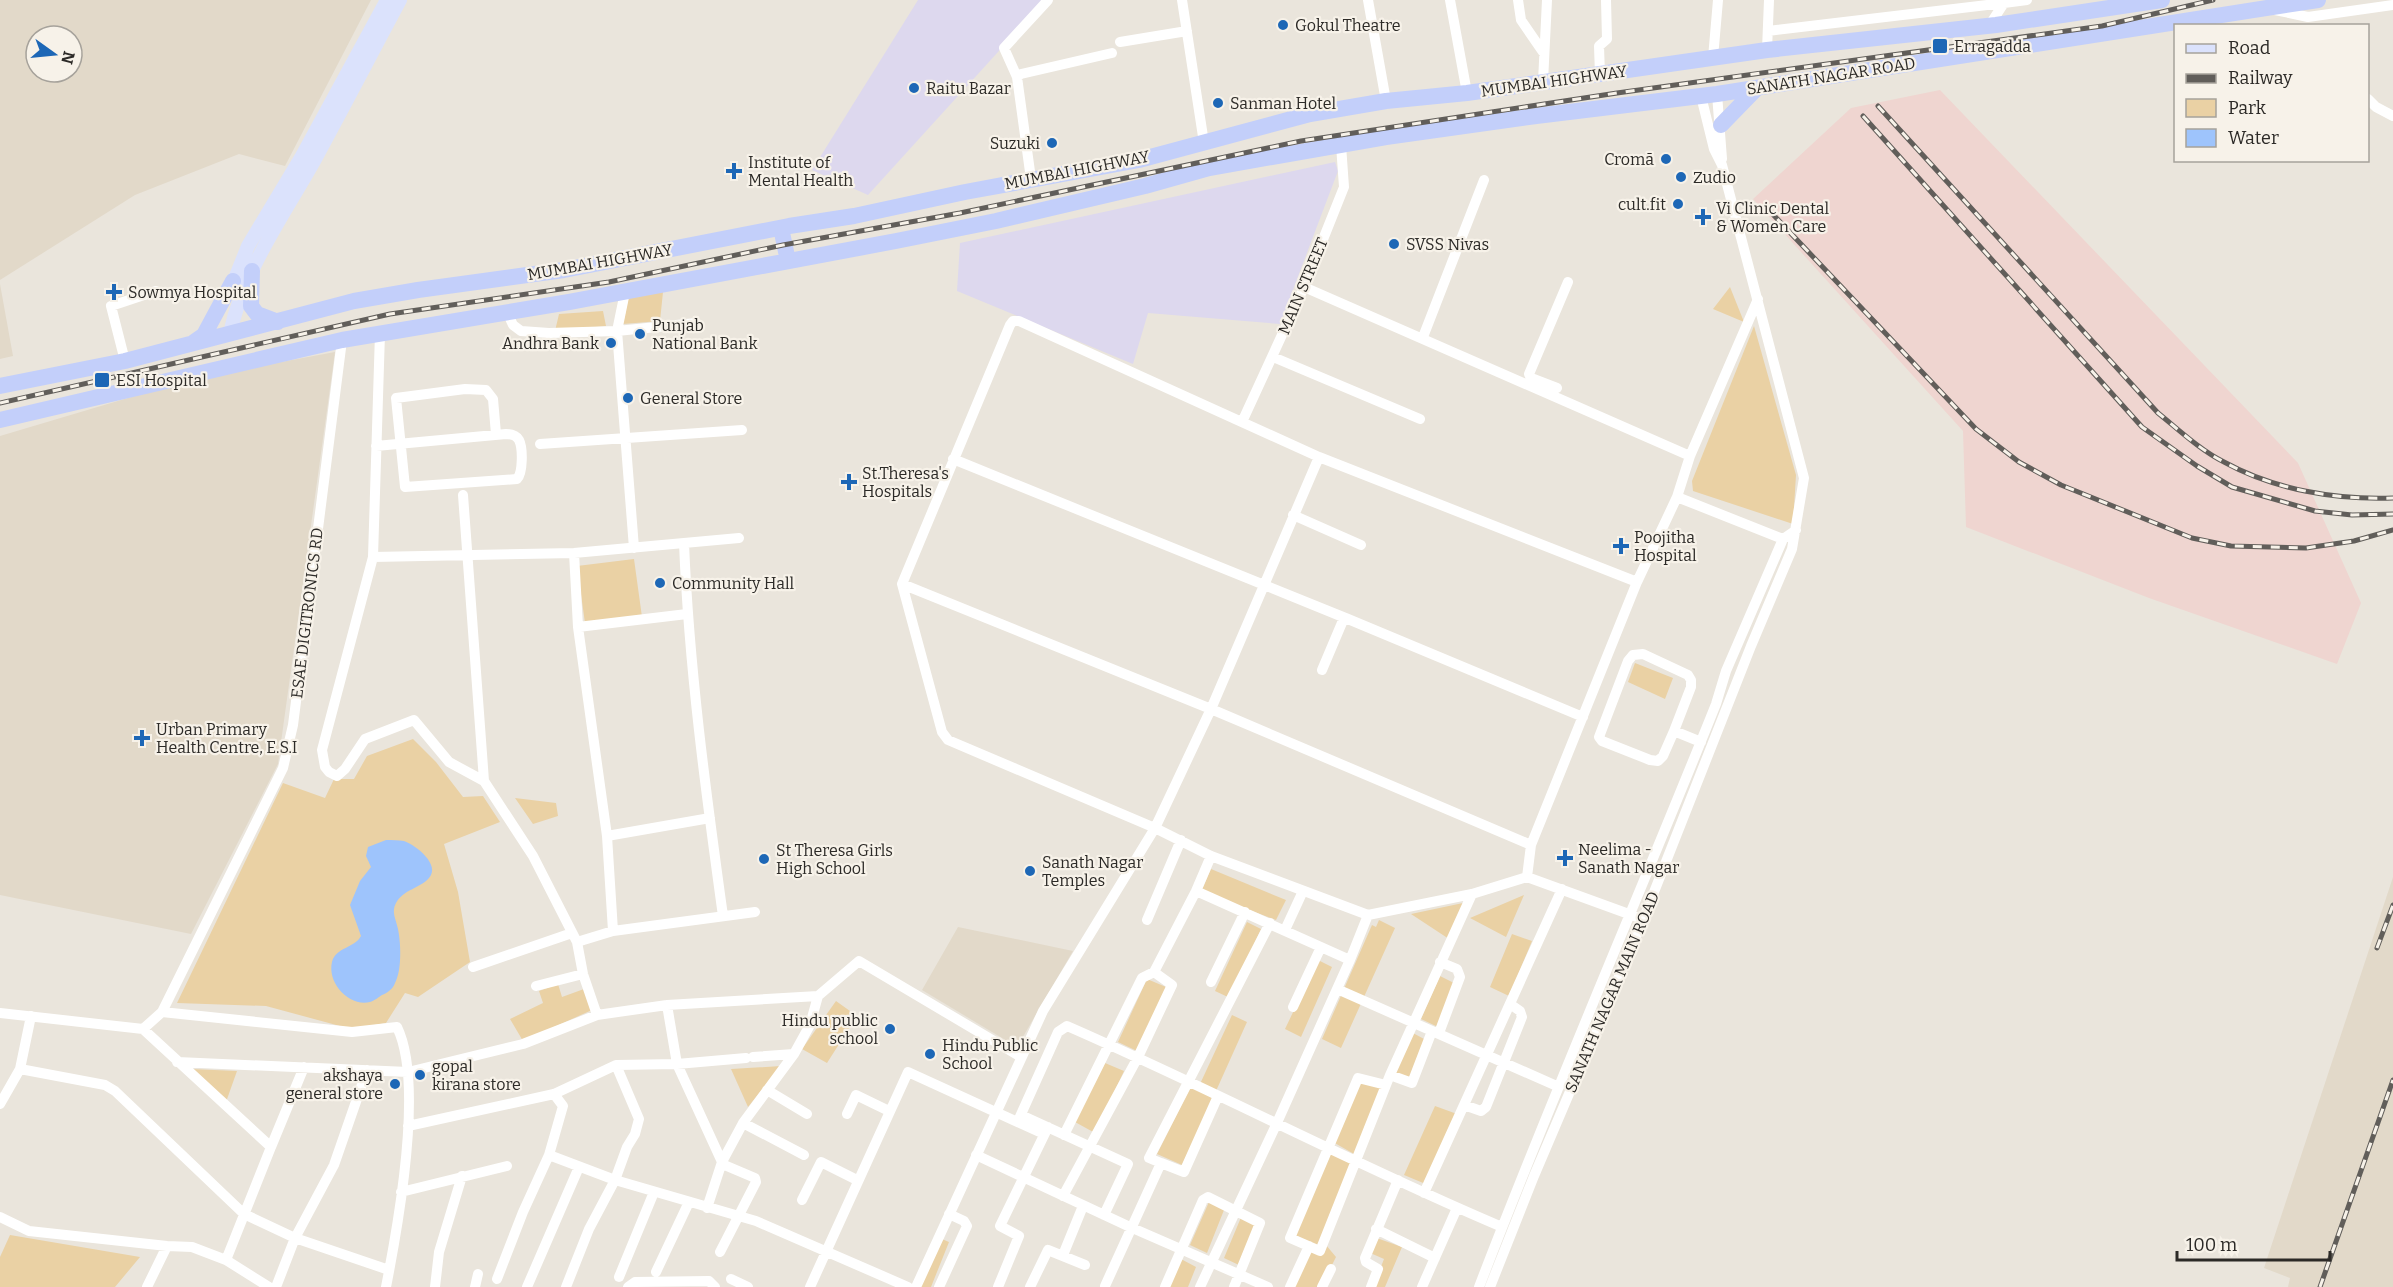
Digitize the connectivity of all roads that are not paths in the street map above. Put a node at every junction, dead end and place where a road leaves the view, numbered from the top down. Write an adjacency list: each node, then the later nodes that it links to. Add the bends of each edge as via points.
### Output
1 (387, 0): 48 (main road)
2 (400, 0): 47 (main road)
3 (1048, 0): 29 (street, via 1004,48)
4 (1182, 0): 20 (street)
5 (1368, 0): 34 (street)
6 (1450, 0): 32 (street)
7 (1518, 0): 25 (street, via 1521,20)
8 (1547, 0): 25 (street)
9 (1606, 0): 28 (street, via 1607,39 1599,45)
10 (1718, 0): 27 (street)
11 (1769, 0): 21 (street)
12 (2026, 0): 14 (street)
13 (2154, 1): 17 (highway, MUMBAI HIGHWAY); 19 (highway)
14 (1999, 2): 18 (street); 21 (street)
15 (2393, 4): 16 (street)
16 (2312, 11): 19 (highway, SANATH NAGAR ROAD, via 2265,8)
17 (2069, 14): 18 (highway, MUMBAI HIGHWAY); 22 (highway)
18 (1989, 26): 24 (highway, MUMBAI HIGHWAY)
19 (2150, 26): 22 (highway, SANATH NAGAR ROAD)
20 (1187, 31): 23 (street); 38 (street)
21 (1768, 31): 24 (street)
22 (2073, 38): 31 (highway, SANATH NAGAR ROAD)
23 (1120, 42)
24 (1767, 50): 27 (highway, MUMBAI HIGHWAY)
25 (1544, 52): 30 (street)
26 (1112, 53): 29 (street)
27 (1713, 58): 28 (highway, MUMBAI HIGHWAY)
28 (1600, 75): 30 (highway, MUMBAI HIGHWAY)
29 (1017, 77): 42 (street)
30 (1543, 82): 32 (highway, MUMBAI HIGHWAY)
31 (1757, 88): 33 (highway, SANATH NAGAR ROAD); 37 (highway)
32 (1467, 93): 34 (highway, MUMBAI HIGHWAY)
33 (1709, 95): 37 (street); 39 (highway, MUMBAI HIGHWAY); 41 (street, via 1714,149)
34 (1386, 101): 38 (highway, MUMBAI HIGHWAY, via 1310,114)
35 (2369, 101): 36 (street)
36 (2393, 116)
37 (1721, 125): 41 (street)
38 (1204, 143): 40 (highway, MUMBAI HIGHWAY)
39 (1341, 145): 44 (highway, MUMBAI HIGHWAY, via 1209,168); 50 (street, MAIN STREET, via 1344,187)
40 (1139, 160): 42 (highway, MUMBAI HIGHWAY); 44 (highway)
41 (1722, 165): 53 (street, SANATH NAGAR MAIN ROAD)
42 (1031, 179): 45 (highway, MUMBAI HIGHWAY)
43 (1484, 180): 61 (street)
44 (1145, 186): 46 (highway, MUMBAI HIGHWAY, via 996,221)
45 (781, 228): 46 (highway); 55 (highway, MUMBAI HIGHWAY, via 564,270 354,301)
46 (788, 261): 52 (highway, MUMBAI HIGHWAY)
47 (252, 271): 55 (highway, via 251,306 257,314); 58 (main road)
48 (233, 281): 60 (main road); 63 (highway, via 204,335)
49 (1568, 282): 67 (street, via 1529,374)
50 (1304, 287): 61 (street); 64 (street, MAIN STREET)
51 (156, 291): 65 (street, via 111,306)
52 (625, 291): 54 (highway, MUMBAI HIGHWAY); 57 (street)
53 (1758, 299): 79 (street); 85 (street, SANATH NAGAR MAIN ROAD, via 1804,478)
54 (507, 312): 57 (street, via 521,331); 59 (highway, MUMBAI HIGHWAY)
55 (278, 322): 58 (highway, MUMBAI HIGHWAY)
56 (696, 323): 57 (street)
57 (617, 331): 75 (street)
58 (230, 333): 60 (highway, MUMBAI HIGHWAY)
59 (380, 333): 62 (highway, MUMBAI HIGHWAY); 69 (street)
60 (212, 338): 63 (highway, MUMBAI HIGHWAY)
61 (1423, 338): 67 (street)
62 (342, 340): 71 (highway, MUMBAI HIGHWAY); 141 (street, ESAE DIGITRONICS RD, via 293,725 283,768)
63 (191, 344): 65 (highway, MUMBAI HIGHWAY)
64 (1273, 357): 70 (street); 72 (street, MAIN STREET)
65 (125, 361): 66 (highway, MUMBAI HIGHWAY)
66 (0, 386)
67 (1548, 388): 79 (street)
68 (396, 398): 69 (street); 74 (street, via 486,390 493,399); 76 (street)
69 (378, 400): 78 (street)
70 (1420, 419)
71 (0, 420)
72 (1242, 422): 80 (street); 81 (street, via 1013,321)
73 (742, 430): 75 (street)
74 (496, 434): 76 (street); 76 (street, via 513,435 519,441 522,470 517,479 405,486)
75 (624, 439): 77 (street); 90 (street)
76 (401, 444): 78 (street)
77 (540, 444)
78 (376, 446): 93 (street)
79 (1690, 456): 83 (street)
80 (1319, 457): 84 (street); 94 (street)
81 (953, 459): 95 (street); 96 (street)
82 (463, 495): 92 (street)
83 (1677, 497): 87 (street); 94 (street)
84 (1293, 515): 89 (street); 96 (street)
85 (1796, 530): 87 (street); 123 (street, SANATH NAGAR MAIN ROAD, via 1792,549)
86 (739, 538): 88 (street)
87 (1784, 539): 104 (street, via 1726,671)
88 (684, 543): 90 (street); 97 (street)
89 (1361, 545)
90 (634, 548): 91 (street)
91 (574, 553): 92 (street); 99 (street)
92 (469, 555): 93 (street); 105 (street)
93 (373, 557): 105 (street, via 322,750 325,766 338,776 365,738 414,720 449,762)
94 (1637, 582): 102 (street)
95 (902, 584): 101 (street); 107 (street, via 944,737)
96 (1264, 584): 98 (street); 101 (street)
97 (687, 614): 99 (street); 106 (street)
98 (1344, 618): 100 (street); 102 (street)
99 (578, 627): 108 (street)
100 (1322, 670)
101 (1211, 709): 107 (street); 110 (street)
102 (1583, 717): 110 (street)
103 (1674, 731): 103 (street, via 1658,761 1599,737 1633,655 1643,654 1691,680); 104 (street)
104 (1701, 742): 120 (street)
105 (484, 782): 127 (street, via 533,856)
106 (710, 818): 108 (street); 121 (street)
107 (1155, 828): 109 (street); 151 (street, via 1043,1011)
108 (607, 836): 126 (street)
109 (1181, 840): 111 (street); 122 (street)
110 (1531, 845): 112 (street)
111 (1212, 856): 114 (street); 115 (street)
112 (1527, 877): 113 (street); 116 (street)
113 (1562, 889): 120 (street); 138 (street)
114 (1196, 891): 118 (street); 132 (street)
115 (1303, 891): 119 (street); 125 (street)
116 (1472, 894): 119 (street); 130 (street)
117 (755, 912): 121 (street)
118 (1245, 912): 124 (street); 134 (street)
119 (1368, 915): 129 (street)
120 (1631, 915): 123 (street); 163 (street)
121 (723, 916): 126 (street)
122 (1147, 920)
123 (1643, 920): 259 (street, SANATH NAGAR MAIN ROAD)
124 (1270, 923): 125 (street); 161 (street)
125 (1285, 930): 128 (street)
126 (614, 931): 127 (street)
127 (575, 937): 131 (street); 133 (street)
128 (1321, 947): 129 (street); 140 (street)
129 (1350, 960): 136 (street)
130 (1440, 962): 145 (street); 147 (street, via 1457,969 1460,977)
131 (473, 967)
132 (1154, 972): 148 (street, via 1142,978); 152 (street, via 1172,985)
133 (583, 974): 135 (street); 143 (street)
134 (1211, 982)
135 (536, 986)
136 (1337, 989): 145 (street); 175 (street)
137 (818, 996): 139 (street); 149 (street, via 810,1025); 151 (street, via 861,961)
138 (1510, 1004): 150 (street); 154 (street, via 1522,1017)
139 (667, 1005): 143 (street); 155 (street)
140 (1293, 1007)
141 (162, 1012): 146 (street, ESAE DIGITRONICS RD); 160 (street, via 352,1032 397,1027)
142 (0, 1013): 144 (street)
143 (597, 1015): 160 (street, via 523,1044)
144 (32, 1016): 146 (street); 158 (street)
145 (1413, 1023): 147 (street); 162 (street)
146 (143, 1029): 153 (street)
147 (1435, 1032): 150 (street); 162 (street, via 1412,1083)
148 (1108, 1044): 152 (street); 173 (street, via 1063,1027); 178 (street)
149 (794, 1054): 155 (street); 164 (street)
150 (1486, 1054): 154 (street); 168 (street)
151 (1021, 1057): 170 (street)
152 (1138, 1057): 161 (street); 180 (street)
153 (177, 1062): 157 (street); 179 (street)
154 (1505, 1062): 163 (street); 168 (street, via 1486,1107 1481,1111)
155 (677, 1064): 156 (street); 186 (street)
156 (616, 1065): 165 (street); 192 (street, via 639,1119)
157 (304, 1067): 159 (street); 179 (street)
158 (20, 1069): 167 (street); 205 (street, via 105,1085 115,1091)
159 (367, 1070): 160 (street); 213 (street, via 334,1165)
160 (408, 1072): 176 (street)
161 (1188, 1080): 166 (street); 187 (street, via 1149,1158)
162 (1388, 1080): 181 (street, via 1358,1078); 185 (street)
163 (1559, 1087): 211 (street)
164 (767, 1090): 171 (street); 174 (street)
165 (554, 1094): 176 (street); 182 (street, via 563,1106)
166 (1218, 1096): 175 (street); 187 (street, via 1184,1172)
167 (0, 1104)
168 (1464, 1105): 197 (street)
169 (889, 1111): 170 (street, via 908,1072); 172 (street, via 856,1095); 193 (street)
170 (996, 1111): 173 (street); 184 (street)
171 (807, 1114)
172 (847, 1114)
173 (1019, 1118): 177 (street)
174 (743, 1123): 183 (street); 186 (street)
175 (1276, 1125): 181 (street); 204 (street)
176 (408, 1126): 195 (street)
177 (1046, 1131): 178 (street); 191 (street)
178 (1064, 1135): 180 (street)
179 (271, 1147): 205 (street)
180 (1089, 1147): 198 (street); 207 (street, via 1128,1164)
181 (1328, 1149): 185 (street); 215 (street, via 1290,1238)
182 (549, 1155): 189 (street); 230 (street)
183 (804, 1155)
184 (976, 1155): 191 (street); 206 (street)
185 (1357, 1162): 194 (street); 215 (street, via 1320,1251)
186 (722, 1163): 202 (street); 208 (street, via 756,1180)
187 (1161, 1163): 210 (street)
188 (507, 1166): 190 (street)
189 (579, 1167): 192 (street); 238 (street)
190 (462, 1176): 195 (street); 236 (street, via 439,1252)
191 (1024, 1178): 198 (street); 247 (street, via 1000,1226 1019,1236)
192 (615, 1180): 196 (street); 239 (street, via 589,1229)
193 (857, 1180): 199 (street, via 821,1162); 217 (street)
194 (1398, 1180): 197 (street); 212 (street)
195 (401, 1192): 225 (street)
196 (654, 1192): 200 (street); 229 (street)
197 (1424, 1193): 203 (street)
198 (1063, 1196): 201 (street)
199 (802, 1200)
200 (689, 1202): 202 (street); 226 (street)
201 (1083, 1206): 207 (street); 219 (street)
202 (707, 1208): 208 (street)
203 (1457, 1208): 211 (street); 220 (street)
204 (1236, 1211): 216 (street, via 1205,1197); 222 (street); 227 (street, via 1260,1223)
205 (244, 1214): 213 (street); 221 (street)
206 (949, 1214): 245 (street); 246 (street, via 967,1226)
207 (1104, 1215): 210 (street)
208 (739, 1216): 217 (street); 218 (street)
209 (1, 1219): 214 (street, via 29,1231)
210 (1130, 1227): 216 (street); 249 (street)
211 (1502, 1227): 258 (street)
212 (1376, 1229): 220 (street); 256 (street, via 1365,1258 1378,1269)
213 (295, 1238): 225 (street); 234 (street)
214 (166, 1246): 221 (street, via 192,1247); 232 (street)
215 (1309, 1246): 254 (street)
216 (1182, 1249): 222 (street); 250 (street)
217 (826, 1251): 243 (street); 244 (street)
218 (720, 1252)
219 (1063, 1255): 223 (street); 248 (street, via 1047,1252)
220 (1436, 1258): 257 (street)
221 (226, 1260): 233 (street)
222 (1211, 1262): 227 (street); 251 (street)
223 (1084, 1265)
224 (1331, 1269): 255 (street)
225 (389, 1270): 235 (street)
226 (656, 1272)
227 (1239, 1273): 252 (street); 253 (street)
228 (478, 1274): 237 (street)
229 (619, 1277)
230 (497, 1279)
231 (731, 1279): 242 (street)
232 (147, 1287)
233 (269, 1287)
234 (276, 1287)
235 (386, 1287)
236 (435, 1287)
237 (475, 1287)
238 (527, 1287)
239 (566, 1287)
240 (628, 1287): 241 (street, via 635,1282 709,1281)
241 (715, 1287)
242 (748, 1287)
243 (810, 1287)
244 (908, 1287)
245 (916, 1287)
246 (939, 1287)
247 (998, 1287)
248 (1030, 1287)
249 (1102, 1287)
250 (1165, 1287)
251 (1200, 1287)
252 (1234, 1287)
253 (1268, 1287)
254 (1290, 1287)
255 (1322, 1287)
256 (1371, 1287)
257 (1422, 1287)
258 (1479, 1287)
259 (1490, 1287)

